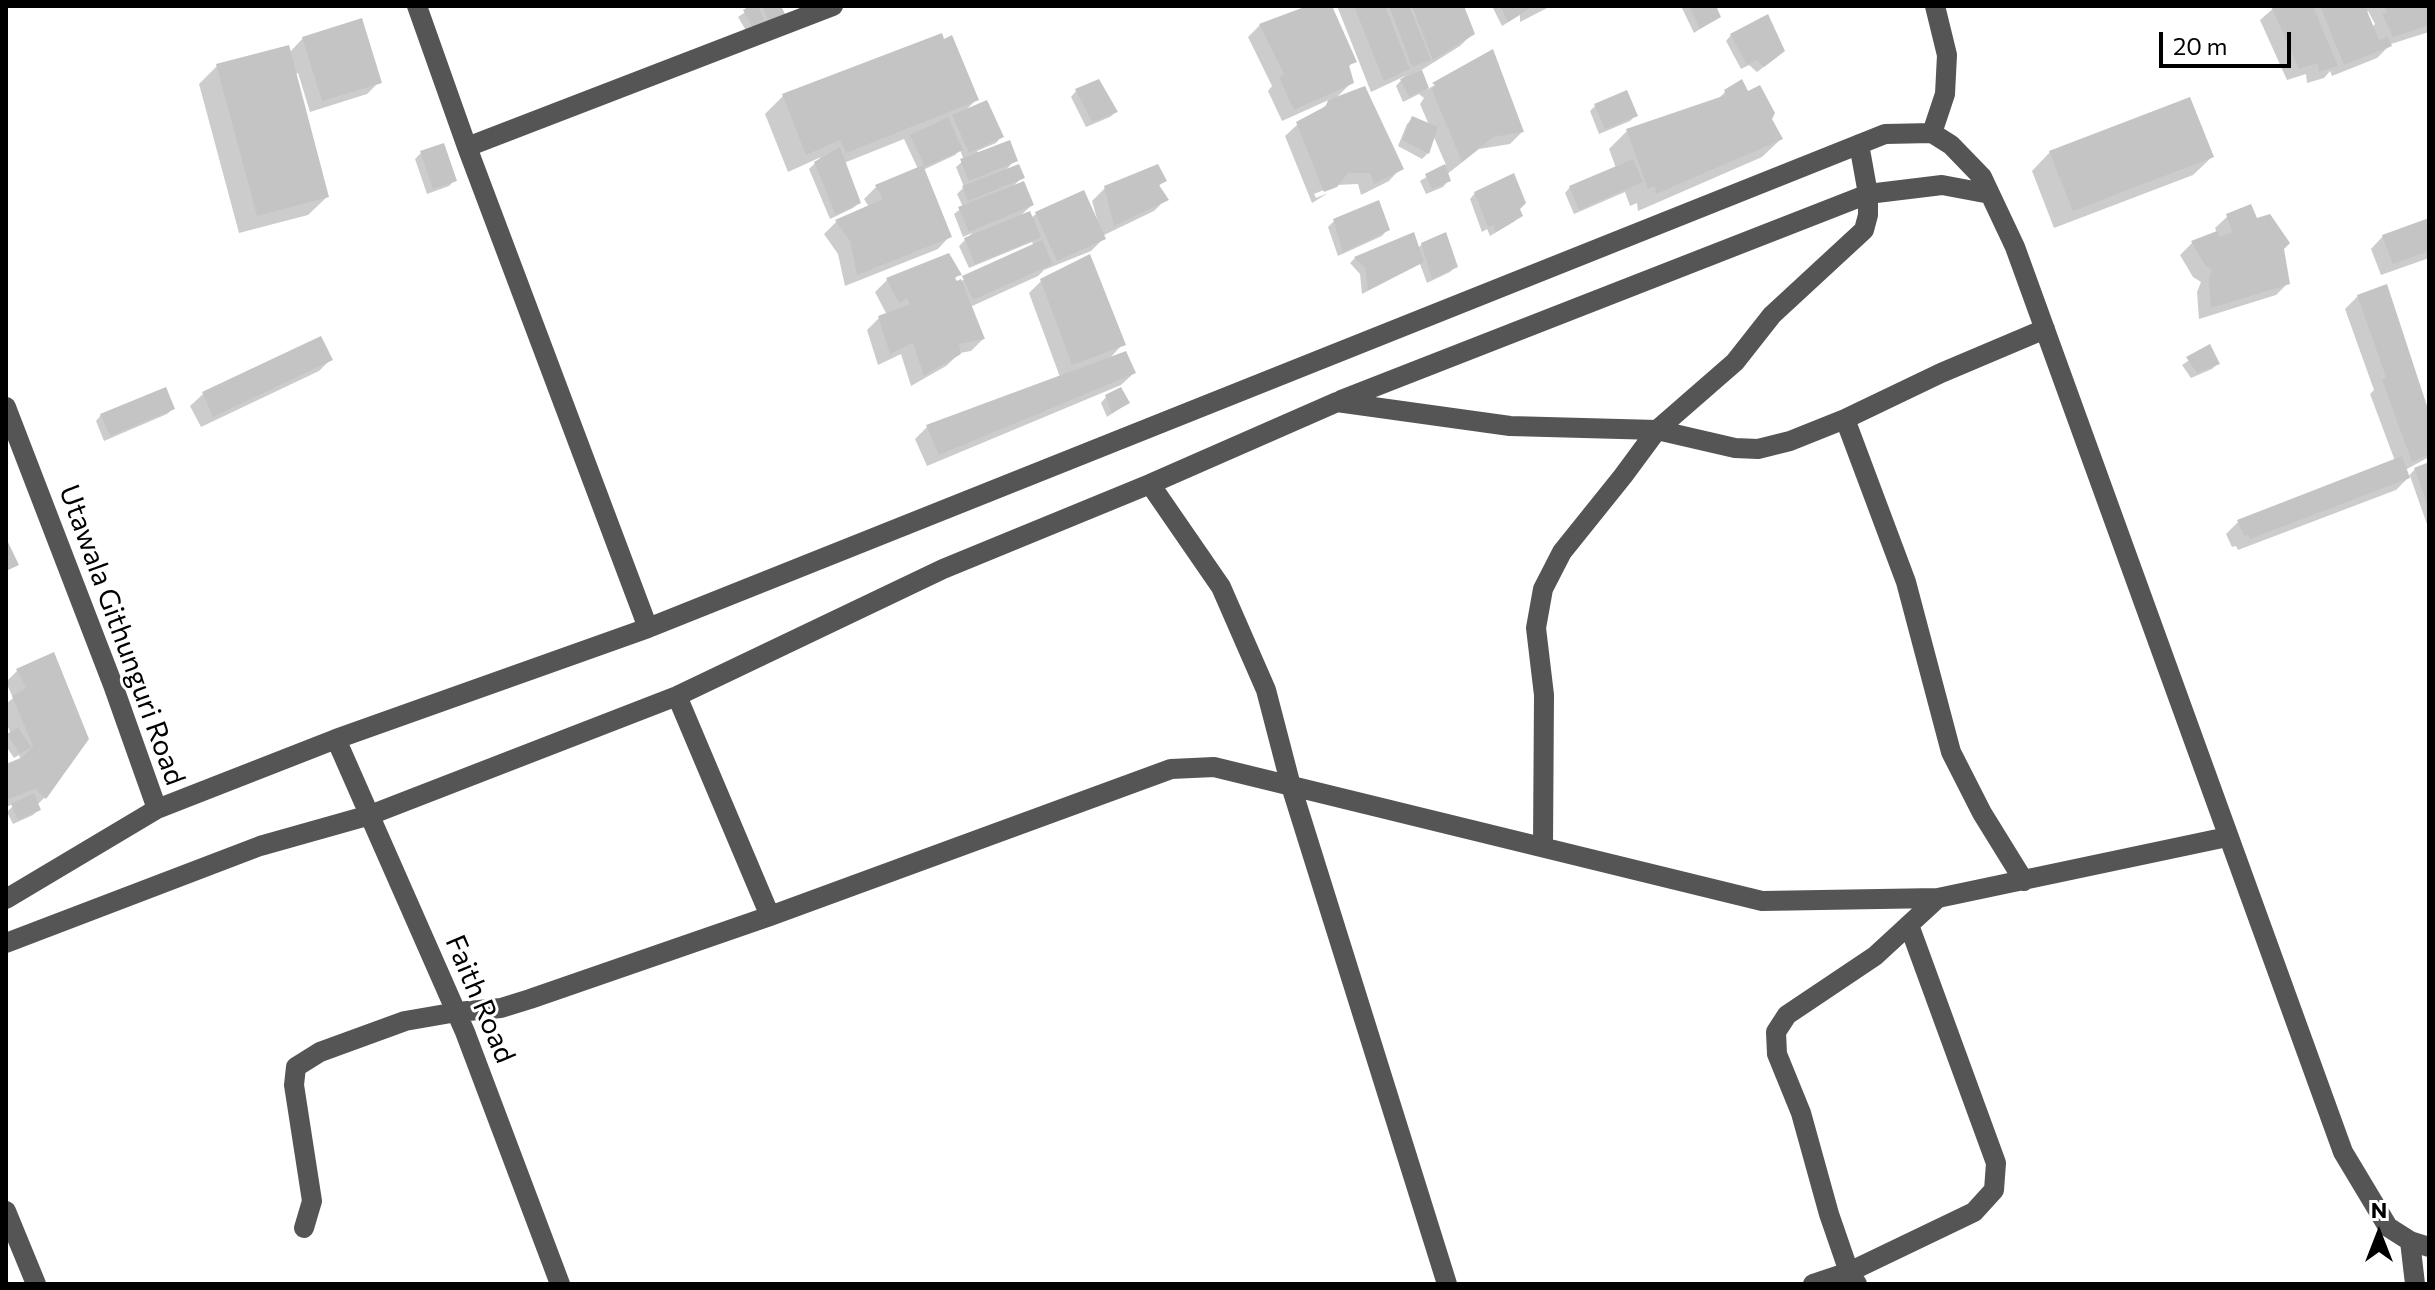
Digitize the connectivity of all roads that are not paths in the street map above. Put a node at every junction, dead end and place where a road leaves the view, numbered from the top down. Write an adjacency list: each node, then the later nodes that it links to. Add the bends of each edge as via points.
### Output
1 (417, 6): 6 (street)
2 (833, 6): 6 (street)
3 (1935, 6): 4 (street, via 1947,55 1945,94)
4 (1932, 133): 5 (street, via 1885,134); 8 (street, via 1982,177)
5 (1859, 144): 7 (street); 16 (street)
6 (467, 147): 16 (street)
7 (1868, 194): 8 (street, via 1942,185); 10 (street); 13 (street, via 1864,230 1772,315 1735,362)
8 (1990, 194): 9 (street)
9 (2045, 329): 12 (street); 22 (street)
10 (1337, 402): 13 (street, via 1510,426); 15 (street)
11 (6, 407): 14 (street, Utawala Githunguri Road)
12 (1845, 419): 13 (street, via 1758,449); 24 (street, via 1906,582 1951,752)
13 (1657, 430): 23 (street, via 1562,552 1543,589 1536,628 1544,695)
14 (11, 434): 20 (street, Utawala Githunguri Road)
15 (1150, 484): 17 (street, via 943,569); 19 (street, via 1221,587 1266,690)
16 (648, 628): 18 (street)
17 (677, 696): 21 (street); 27 (street)
18 (336, 739): 20 (street); 21 (street, Faith Road)
19 (1291, 786): 23 (street); 27 (street, via 1214,767 1171,769); 37 (street)
20 (157, 809): 26 (street, Utawala Githunguri Road)
21 (370, 815): 29 (street, via 260,846); 30 (street, Faith Road)
22 (2227, 837): 24 (street); 33 (street, via 2343,1152 2388,1227)
23 (1543, 846): 25 (street, via 1762,901)
24 (2024, 881): 25 (street)
25 (1938, 898): 28 (street)
26 (6, 899)
27 (770, 916): 30 (street, via 501,1008)
28 (1909, 925): 34 (street, via 1875,956 1787,1015 1776,1032 1777,1054); 34 (street, via 1996,1163 1994,1190 1974,1212)
29 (6, 943)
30 (457, 1012): 32 (street, via 405,1021 320,1052 296,1067 294,1085 312,1201); 36 (street, Faith Road)
31 (6, 1211): 35 (street)
32 (304, 1228)
33 (2420, 1244): 39 (street)
34 (1853, 1278): 38 (street)
35 (36, 1284)
36 (560, 1284)
37 (1447, 1284)
38 (1813, 1284)
39 (2415, 1284)

